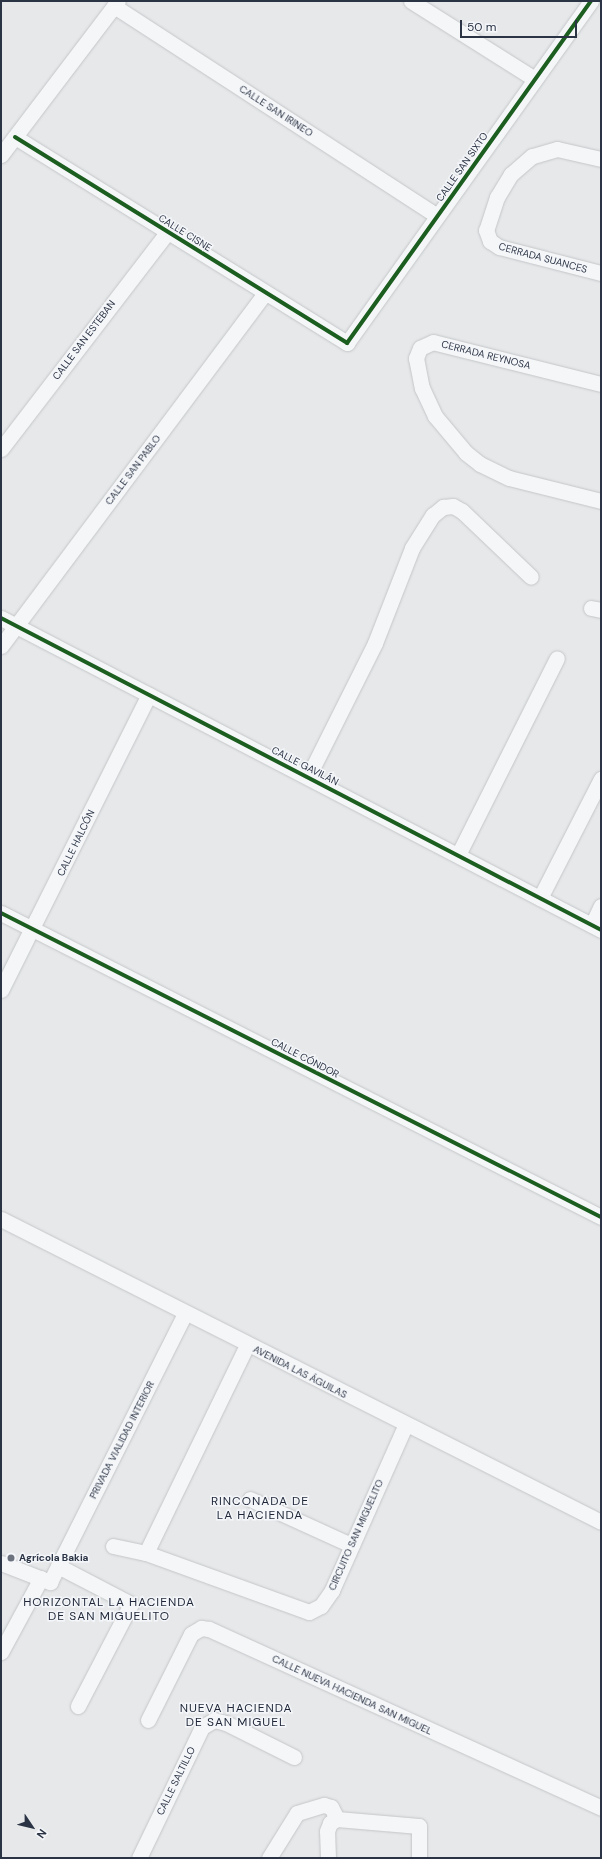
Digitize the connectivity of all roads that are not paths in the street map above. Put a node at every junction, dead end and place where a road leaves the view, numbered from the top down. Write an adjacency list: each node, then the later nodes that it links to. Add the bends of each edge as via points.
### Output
1 (411, 1): 4 (street)
2 (585, 3): 4 (street, CALLE SAN SIXTO)
3 (116, 4): 5 (street); 8 (street, CALLE SAN IRINEO)
4 (535, 79): 8 (street, CALLE SAN SIXTO)
5 (15, 137): 6 (street); 9 (street, CALLE CISNE)
6 (1, 155)
7 (601, 159): 10 (street, CERRADA SUANCES, via 558,149 532,156 511,174 497,197 486,230 490,241 499,248)
8 (437, 216): 12 (street, CALLE SAN SIXTO)
9 (168, 231): 11 (street, CALLE CISNE); 14 (street, CALLE SAN ESTEBAN)
10 (601, 273)
11 (265, 293): 12 (street, CALLE CISNE); 18 (street, CALLE SAN PABLO)
12 (347, 343)
13 (601, 384): 15 (street, CERRADA REYNOSA, via 433,342 420,348 416,358 422,388 435,416 462,448 480,464 509,478)
14 (1, 449)
15 (601, 501)
16 (531, 578): 22 (street, via 462,511 453,506 443,507 433,515 412,548 375,643)
17 (1, 618): 18 (street, CALLE GAVILÁN)
18 (17, 626): 19 (street, CALLE SAN PABLO); 21 (street, CALLE GAVILÁN)
19 (1, 646)
20 (557, 658): 24 (street)
21 (149, 695): 22 (street, CALLE GAVILÁN); 29 (street, CALLE HALCÓN)
22 (308, 777): 24 (street, CALLE GAVILÁN)
23 (601, 779): 25 (street)
24 (458, 855): 25 (street, CALLE GAVILÁN)
25 (540, 898): 28 (street, CALLE GAVILÁN)
26 (601, 906): 28 (street)
27 (1, 913): 29 (street, CALLE CÓNDOR)
28 (596, 927)
29 (34, 930): 30 (street, CALLE HALCÓN); 31 (street, CALLE CÓNDOR)
30 (1, 990)
31 (601, 1217)
32 (1, 1219): 33 (street, AVENIDA LAS ÁGUILAS)
33 (185, 1314): 34 (street, AVENIDA LAS ÁGUILAS); 42 (street, PRIVADA VIALIDAD INTERIOR)
34 (247, 1345): 35 (street, AVENIDA LAS ÁGUILAS); 40 (street)
35 (405, 1426): 37 (street, AVENIDA LAS ÁGUILAS); 38 (street, CIRCUITO SAN MIGUELITO)
36 (250, 1499): 38 (street)
37 (601, 1522)
38 (351, 1545): 40 (street, CIRCUITO SAN MIGUELITO, via 332,1590 321,1606 309,1612)
39 (113, 1546): 40 (street, CIRCUITO SAN MIGUELITO)
40 (146, 1554)
41 (1, 1563): 43 (street)
42 (58, 1566): 43 (street, PRIVADA VIALIDAD INTERIOR, via 50,1582); 45 (street, via 131,1604)
43 (41, 1578): 44 (street)
44 (1, 1652)
45 (78, 1706)
46 (148, 1720): 48 (street, CALLE NUEVA HACIENDA SAN MIGUEL, via 191,1634 201,1628 209,1629)
47 (294, 1757): 50 (street, CALLE SALTILLO, via 226,1723 214,1720 202,1727)
48 (601, 1808)
49 (337, 1819): 51 (street, via 331,1807 324,1805 297,1813); 52 (street, via 330,1822 327,1831); 53 (street, via 419,1826)
50 (141, 1857)
51 (269, 1858)
52 (328, 1858)
53 (419, 1858)

